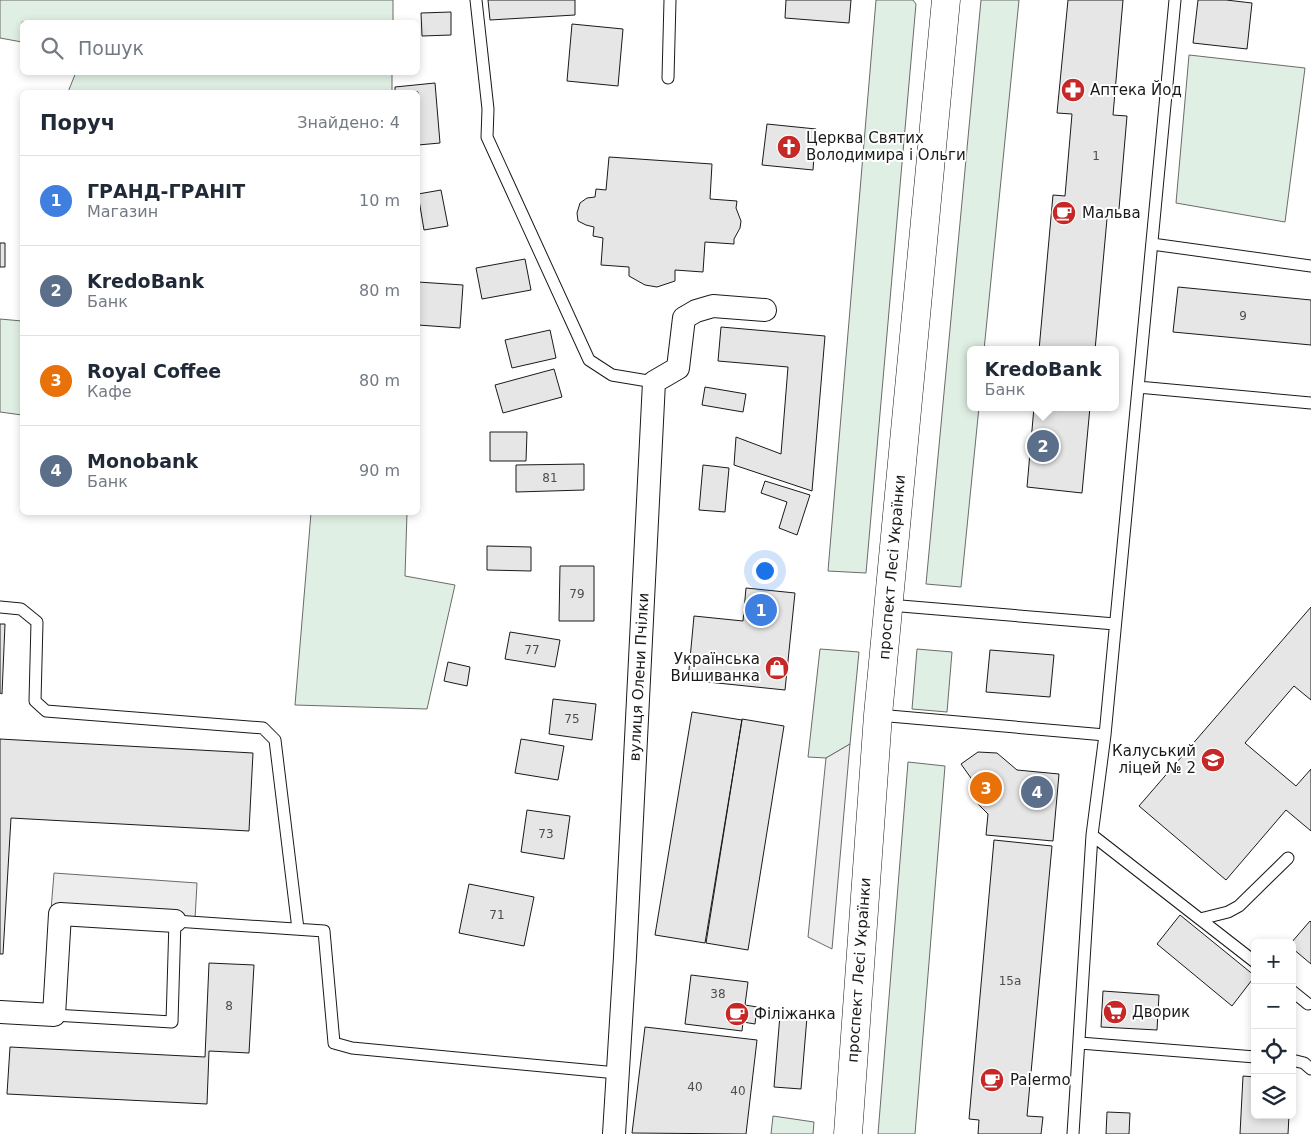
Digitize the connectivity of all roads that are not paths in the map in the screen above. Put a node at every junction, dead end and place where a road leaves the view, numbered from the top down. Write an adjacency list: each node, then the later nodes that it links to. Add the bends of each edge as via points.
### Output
1 (476, 0): 9 (lane, via 488,137 590,360 612,375)
2 (670, 0): 5 (lane)
3 (946, 0): 12 (main road, проспект Лесі Українки)
4 (1175, 0): 6 (lane)
5 (668, 78)
6 (1152, 244): 7 (lane); 10 (lane)
7 (1311, 266)
8 (765, 310): 9 (street, via 713,306 684,318 678,368)
9 (654, 382): 31 (street, вулиця Олени Пчілки, via 626,957)
10 (1138, 387): 11 (lane); 14 (lane)
11 (1311, 402)
12 (889, 605): 14 (lane); 15 (main road, проспект Лесі Українки)
13 (0, 607): 21 (lane, via 21,608 37,622 35,701 46,711 263,728 275,740)
14 (1116, 624): 16 (lane)
15 (878, 715): 16 (lane); 33 (main road, проспект Лесі Українки)
16 (1105, 735): 17 (lane)
17 (1092, 835): 19 (lane); 27 (lane)
18 (1288, 858): 19 (lane, via 1239,906)
19 (1200, 919): 22 (lane)
20 (175, 921): 21 (lane); 26 (street, via 60,914); 26 (lane, via 172,1022)
21 (298, 929): 31 (lane, via 324,931 334,1043 352,1048)
22 (1251, 959)
23 (1296, 994): 24 (lane)
24 (1308, 1004)
25 (0, 1012): 26 (street)
26 (54, 1015)
27 (1080, 1042): 28 (lane); 34 (lane)
28 (1251, 1057)
29 (1296, 1061): 30 (lane)
30 (1311, 1069)
31 (617, 1074): 32 (street, вулиця Олени Пчілки)
32 (614, 1134)
33 (848, 1134)
34 (1073, 1134)

